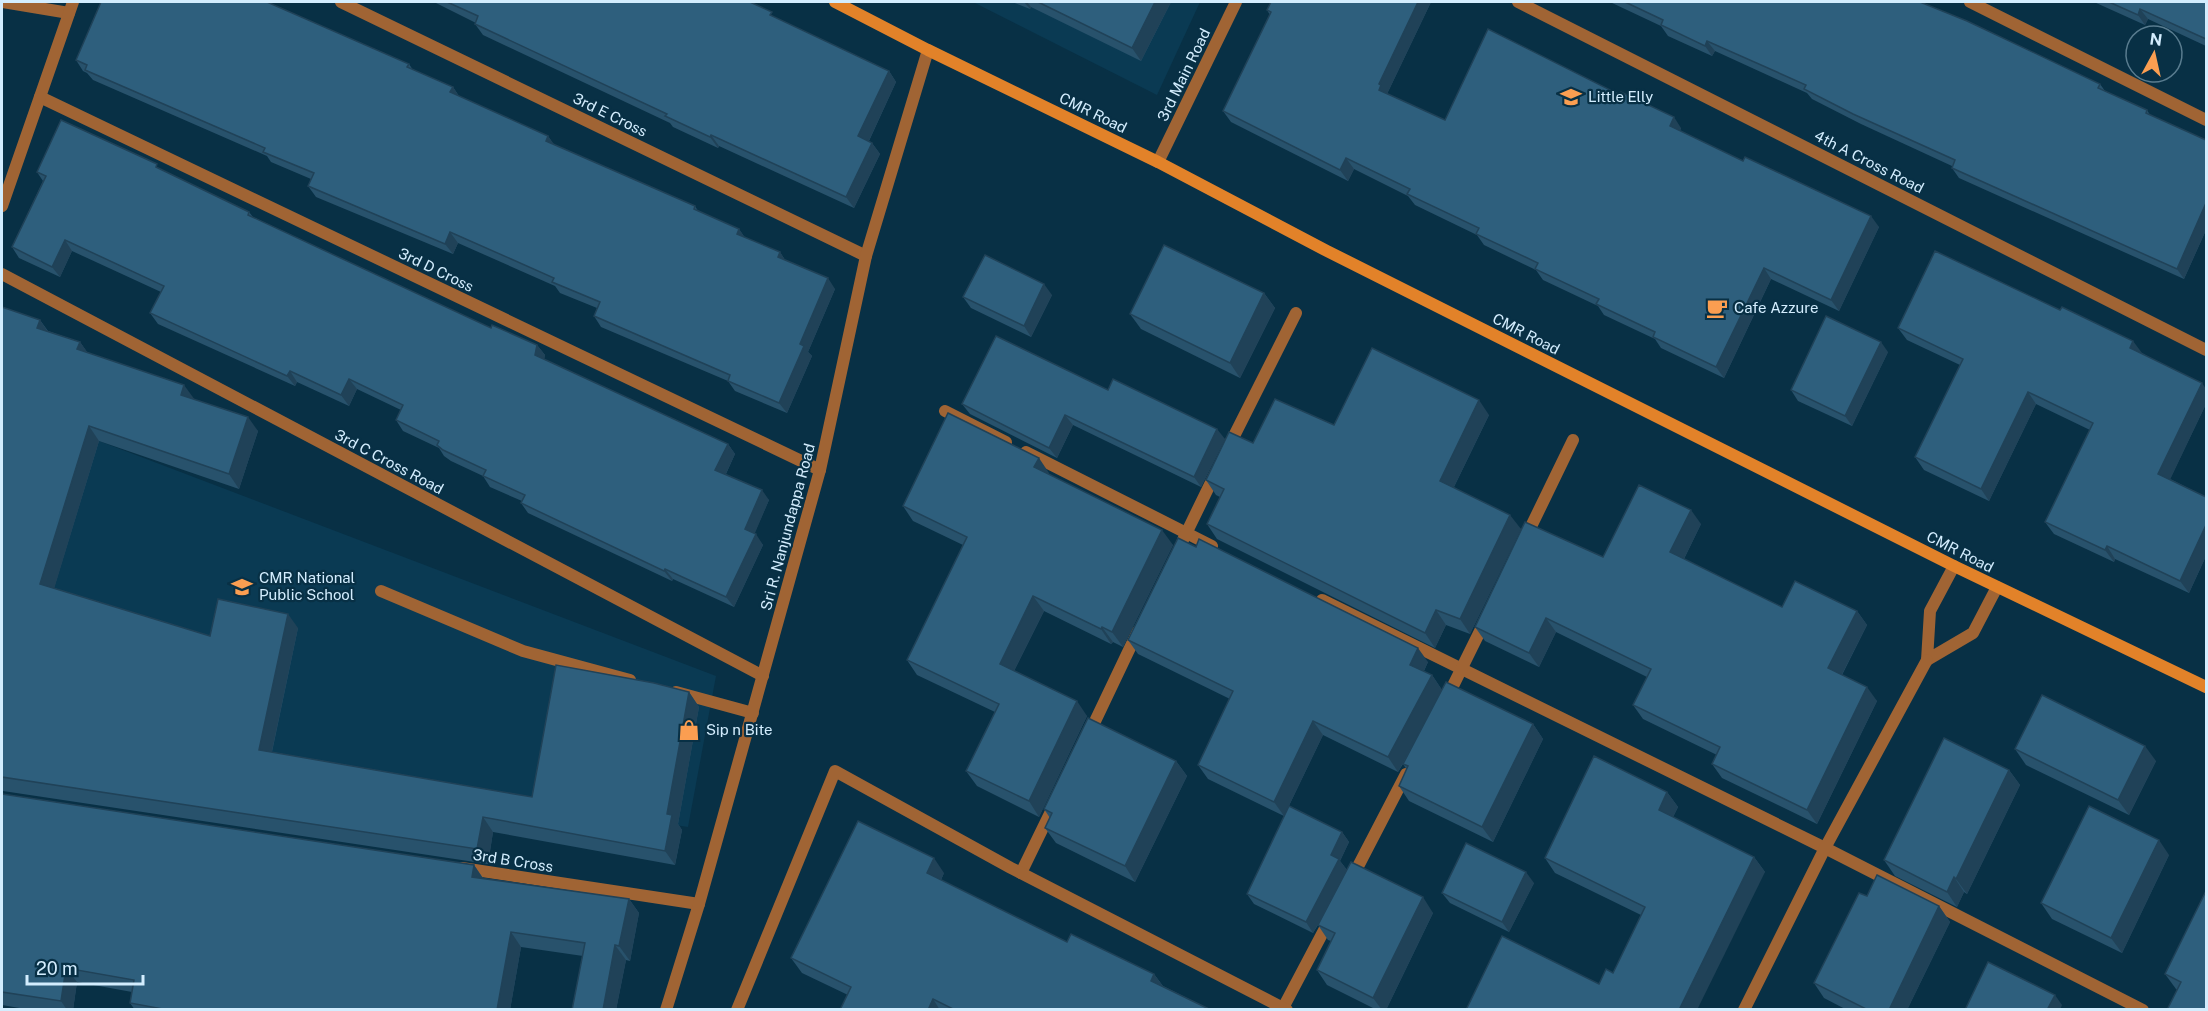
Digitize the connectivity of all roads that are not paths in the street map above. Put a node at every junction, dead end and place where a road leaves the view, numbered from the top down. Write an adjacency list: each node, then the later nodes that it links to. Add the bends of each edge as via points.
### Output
1 (3, 2): 7 (street)
2 (341, 2): 13 (street, 3rd E Cross)
3 (835, 2): 8 (street, CMR Road)
4 (1236, 2): 11 (street, 3rd Main Road)
5 (1518, 2): 16 (street, 4th A Cross Road)
6 (1970, 2): 10 (street)
7 (71, 7): 9 (street)
8 (928, 50): 11 (street, CMR Road); 13 (street, Sri R. Nanjundappa Road)
9 (39, 97): 12 (street); 19 (street, 3rd D Cross)
10 (2206, 120)
11 (1158, 162): 24 (street, CMR Road)
12 (2, 206)
13 (866, 256): 19 (street, Sri R. Nanjundappa Road)
14 (2, 274): 32 (street, 3rd C Cross Road)
15 (1296, 313): 20 (street)
16 (2206, 350)
17 (945, 411): 20 (street)
18 (1573, 440): 22 (street)
19 (820, 470): 32 (street, Sri R. Nanjundappa Road)
20 (1186, 534): 21 (street); 23 (street)
21 (1228, 554)
22 (1517, 554)
23 (1175, 555)
24 (1954, 566): 25 (street, CMR Road); 30 (street, via 1930,611)
25 (1997, 587): 30 (street, via 1973,633); 34 (street, CMR Road)
26 (381, 591): 33 (street, via 523,651)
27 (1313, 596): 31 (street)
28 (1492, 606): 31 (street)
29 (1144, 618): 38 (street)
30 (1927, 660): 41 (street)
31 (1462, 669): 36 (street); 41 (street)
32 (763, 676): 37 (street, Sri R. Nanjundappa Road)
33 (639, 682)
34 (2206, 687)
35 (662, 688): 37 (street)
36 (1440, 711)
37 (753, 713): 44 (street, Sri R. Nanjundappa Road)
38 (1083, 746)
39 (1412, 764): 45 (street)
40 (1062, 788): 43 (street)
41 (1825, 848): 48 (street); 49 (street)
42 (451, 866): 44 (street, 3rd B Cross)
43 (1021, 873): 45 (street); 47 (street, via 835,771)
44 (699, 904): 46 (street, Sri R. Nanjundappa Road)
45 (1285, 1009)
46 (666, 1010)
47 (737, 1010)
48 (1744, 1010)
49 (2143, 1010)

